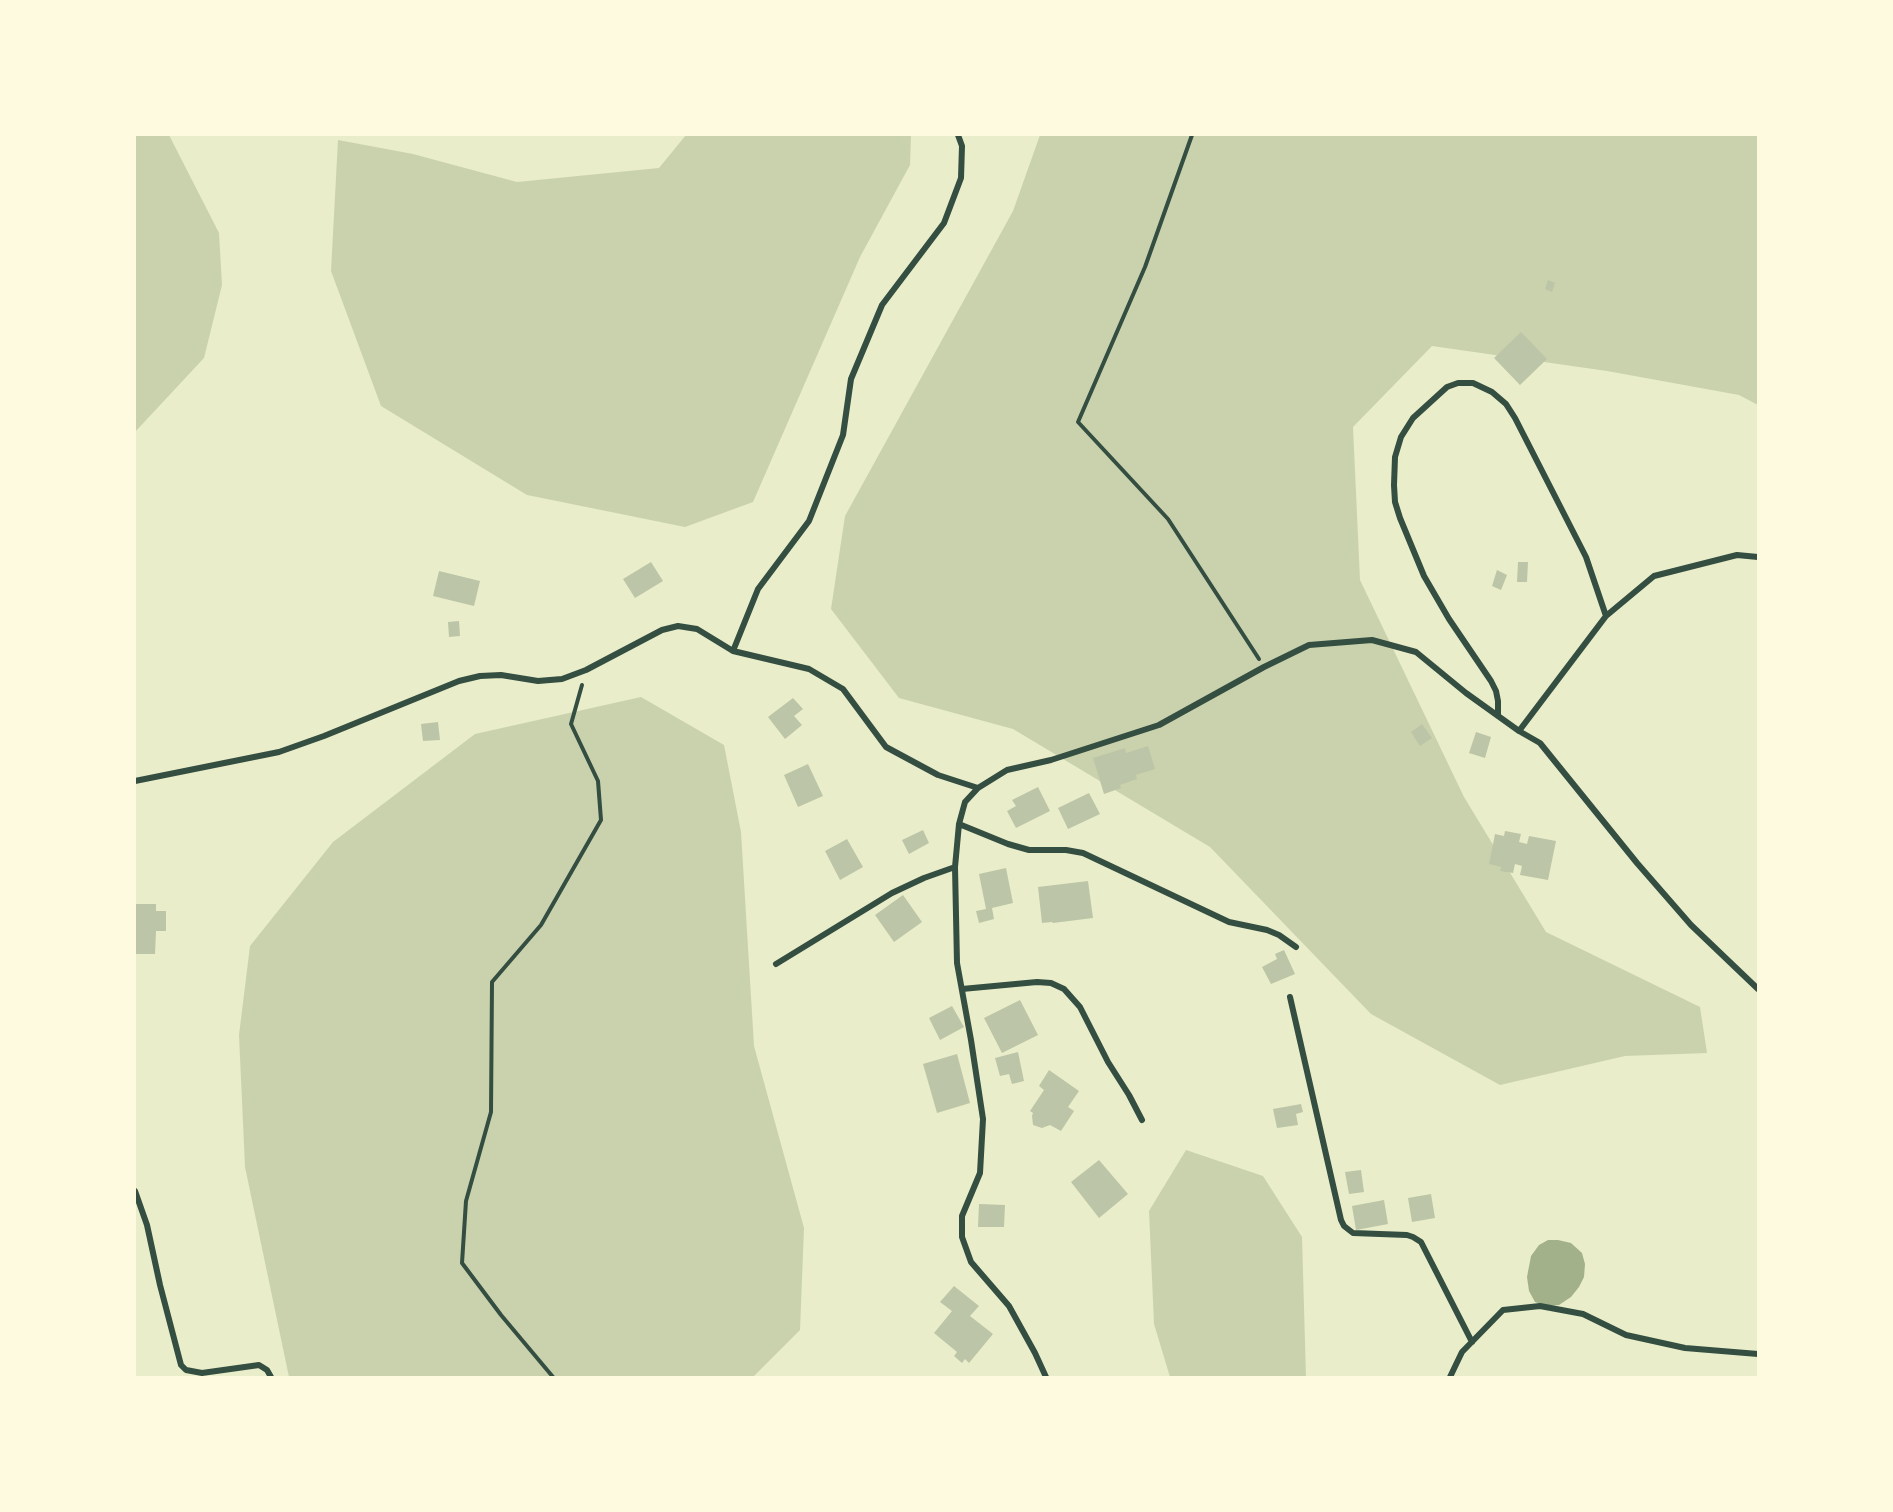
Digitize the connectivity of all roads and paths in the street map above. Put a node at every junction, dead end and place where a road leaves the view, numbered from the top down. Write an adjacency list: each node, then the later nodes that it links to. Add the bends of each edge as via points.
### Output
1 (958, 135): 5 (street, via 962,146 961,178 944,223 882,305 851,379 843,435 808,521 758,589)
2 (1192, 135): 6 (path, via 1145,267 1078,422 1168,519)
3 (1758, 557): 4 (street, via 1737,555 1654,576)
4 (1606, 616): 8 (street, via 1586,557 1506,404 1473,383 1447,387 1413,418 1401,437 1395,457 1395,502 1424,576 1496,691); 9 (street)
5 (733, 651): 7 (street, via 697,629 678,626 662,630); 11 (street, via 808,669 843,689 886,747 938,775)
6 (1264, 667): 8 (street, via 1309,645 1372,640 1416,652); 11 (street, via 1159,725 1007,770)
7 (586, 670): 10 (street, via 562,679 538,681 501,675 459,681 279,752); 24 (path, via 571,724 598,781 601,820 541,925 492,982 491,1112 466,1201 462,1263)
8 (1498, 716): 9 (street)
9 (1519, 731): 17 (street, via 1540,743 1644,872 1691,925)
10 (135, 781)
11 (978, 788): 12 (street, via 965,802)
12 (959, 824): 13 (street); 14 (street, via 1029,850 1083,853 1212,915 1279,934)
13 (955, 867): 15 (street, via 892,892); 16 (street, via 957,963)
14 (1296, 946)
15 (776, 964)
16 (962, 989): 19 (street, via 1037,982 1064,989 1080,1007); 25 (street, via 983,1119 980,1173 962,1216 962,1237 971,1262 1009,1306)
17 (1758, 989)
18 (1290, 996): 21 (street, via 1344,1226 1353,1233 1407,1235 1421,1242)
19 (1142, 1120)
20 (135, 1191): 23 (street, via 181,1365 202,1373 260,1365)
21 (1472, 1342): 22 (street, via 1503,1310 1540,1306 1583,1314 1626,1335 1685,1348); 26 (street, via 1462,1352)
22 (1758, 1354)
23 (271, 1377)
24 (553, 1377)
25 (1046, 1377)
26 (1450, 1377)

